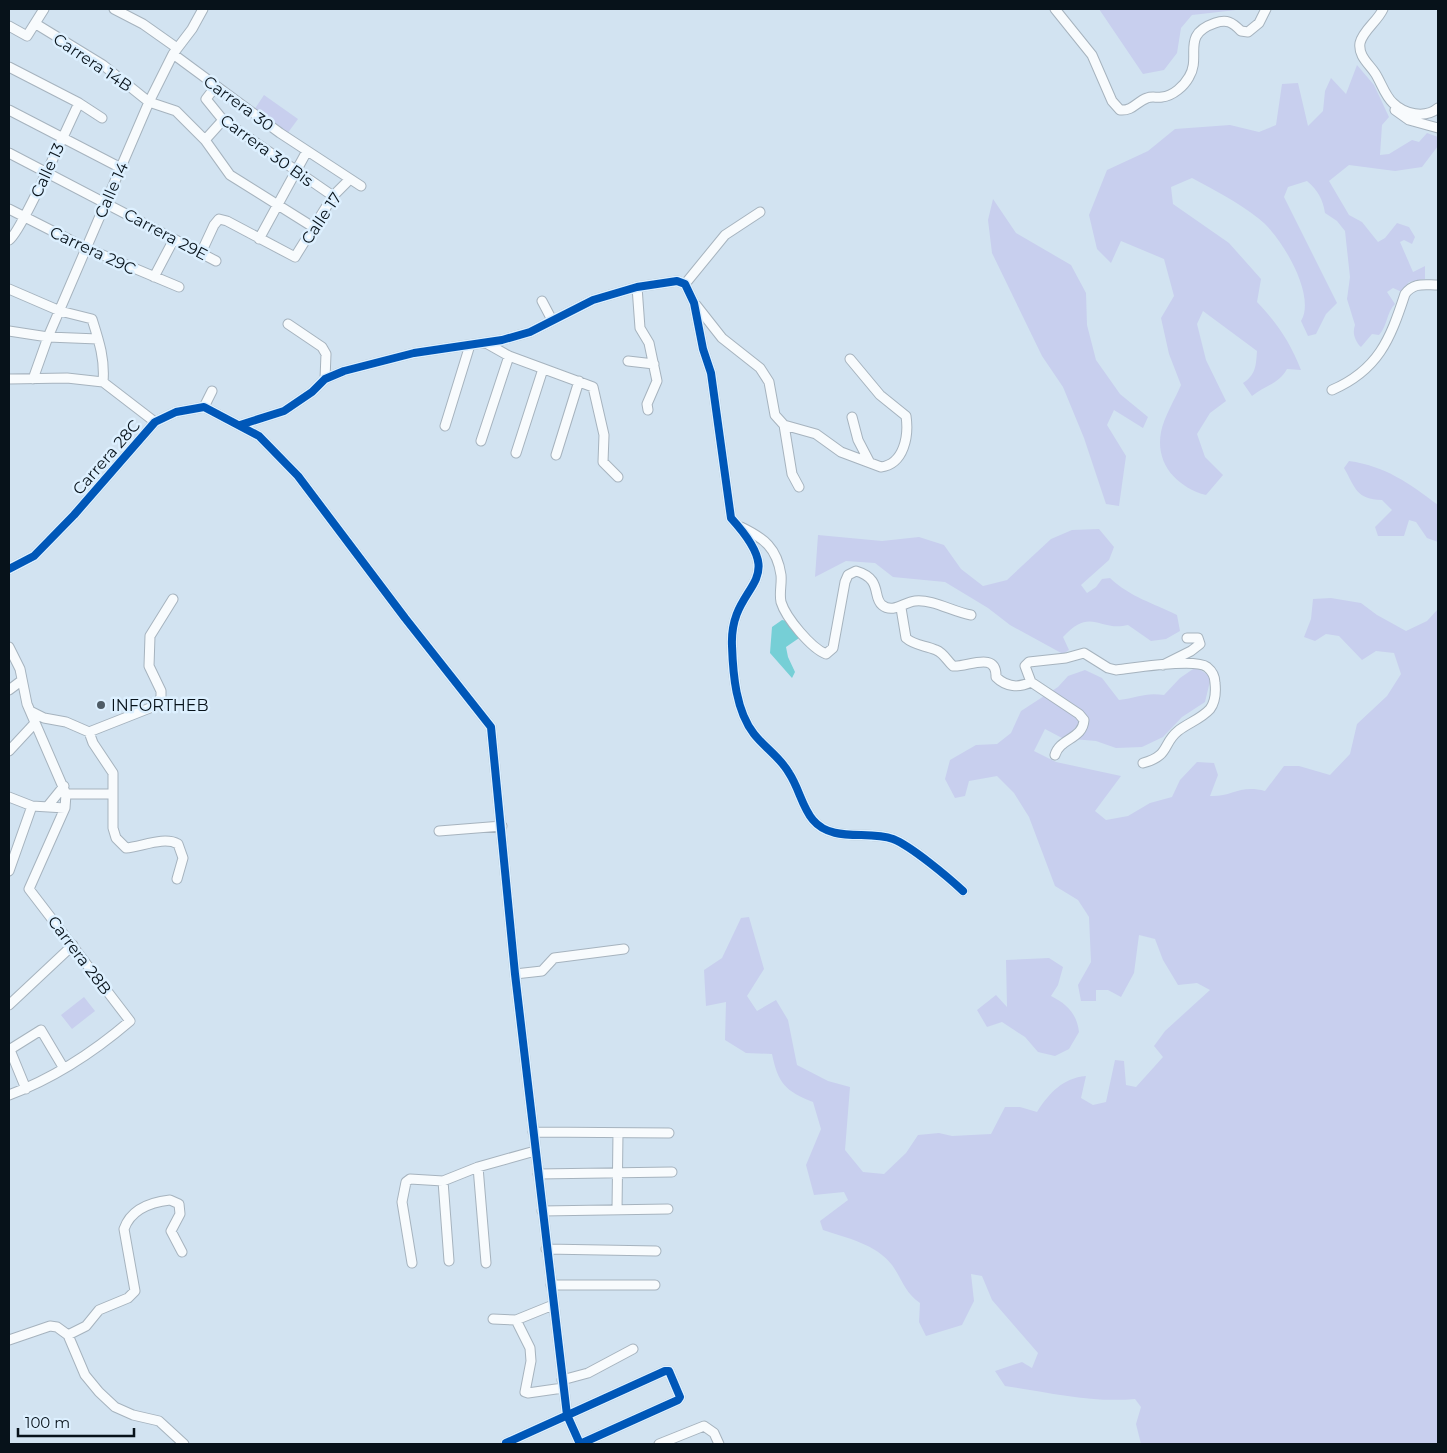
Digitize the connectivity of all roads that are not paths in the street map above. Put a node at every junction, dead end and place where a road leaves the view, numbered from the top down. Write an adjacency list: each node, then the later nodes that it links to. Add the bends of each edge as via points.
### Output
1 (44, 9): 7 (street)
2 (114, 9): 9 (street, Carrera 30, via 143,24)
3 (202, 9): 9 (street, Calle 14)
4 (1055, 9): 5 (street, via 1092,55 1112,101 1120,110 1127,111 1148,97 1176,92 1189,77 1196,36 1201,30 1226,21 1248,32)
5 (1266, 9)
6 (1383, 9): 13 (street, via 1364,35 1360,50)
7 (36, 24): 8 (street, via 27,36); 12 (street, Carrera 14B, via 103,65)
8 (9, 26)
9 (175, 51): 11 (street, Carrera 30); 12 (street, Calle 14)
10 (9, 67): 14 (street)
11 (216, 86): 18 (street, Carrera 30 Bis, via 206,99); 22 (street, Carrera 30)
12 (149, 102): 21 (street, via 176,111); 24 (street, Calle 14)
13 (1392, 102): 15 (street, via 1402,110 1421,115 1433,113); 19 (street, via 1402,116)
14 (79, 103): 17 (street); 20 (street, Calle 13)
15 (1438, 108)
16 (9, 110): 20 (street)
17 (102, 118)
18 (223, 120): 21 (street); 26 (street, Carrera 30 Bis)
19 (1438, 128)
20 (62, 138): 24 (street); 25 (street, Calle 13)
21 (205, 140): 31 (street, via 230,175)
22 (307, 151): 26 (street); 27 (street, Carrera 30)
23 (9, 153): 25 (street, Carrera 29E)
24 (121, 168): 30 (street, Calle 14)
25 (46, 172): 30 (street, Carrera 29E); 34 (street, Calle 13)
26 (295, 172): 29 (street, Carrera 30 Bis); 31 (street)
27 (349, 180): 28 (street, Carrera 30); 29 (street, Calle 17)
28 (361, 186)
29 (333, 196): 35 (street, Calle 17)
30 (106, 201): 38 (street, Carrera 29E); 39 (street, Calle 14)
31 (277, 206): 35 (street); 37 (street)
32 (9, 209): 34 (street, Carrera 29C)
33 (760, 212): 43 (street, via 725,235)
34 (24, 217): 36 (street, Calle 13); 39 (street, Carrera 29C)
35 (313, 227): 37 (street, Calle 17, via 295,257)
36 (11, 238)
37 (259, 238): 40 (street, via 219,219)
38 (174, 239): 40 (street, Carrera 29E); 42 (street)
39 (86, 248): 42 (street, Carrera 29C); 50 (street, Calle 14)
40 (201, 253): 41 (street, Carrera 29E)
41 (216, 261)
42 (154, 278): 45 (street, Carrera 29C)
43 (685, 284): 46 (street, via 677,281); 49 (street)
44 (1438, 285): 68 (street, via 1410,287 1384,348 1359,376)
45 (179, 287)
46 (637, 287): 51 (street, via 593,300); 61 (street, via 640,328 649,343)
47 (9, 289): 50 (street)
48 (542, 301): 51 (street)
49 (694, 303): 75 (street, via 722,338 760,368 769,382 775,415); 83 (street, via 716,401 728,505 731,518)
50 (60, 311): 54 (street, Calle 14); 55 (street, via 92,319)
51 (552, 320): 56 (street, via 530,332)
52 (288, 324): 65 (street, via 322,347 326,354)
53 (9, 330): 54 (street)
54 (48, 337): 55 (street); 64 (street, Calle 14)
55 (98, 339): 67 (street, via 104,362)
56 (486, 343): 57 (street); 58 (street)
57 (470, 345): 65 (street, via 414,353); 76 (street)
58 (509, 356): 62 (street); 77 (street)
59 (850, 359): 80 (street, via 880,395 906,416 908,434 894,463 881,467)
60 (628, 361): 61 (street)
61 (654, 364): 71 (street, via 656,381 647,404)
62 (543, 370): 66 (street); 78 (street)
63 (9, 378): 64 (street)
64 (33, 379): 67 (street)
65 (325, 379): 74 (street, via 312,392 284,410)
66 (578, 381): 79 (street); 81 (street, via 593,387 604,435 603,462)
67 (104, 382): 73 (street)
68 (1332, 390)
69 (212, 392): 70 (street)
70 (204, 407): 73 (street, Carrera 28C, via 176,412); 74 (street)
71 (648, 410)
72 (852, 417): 80 (street, via 858,440)
73 (155, 422): 84 (street, Carrera 28C, via 34,556)
74 (240, 425): 106 (street, via 259,436 298,476 404,618 491,727)
75 (784, 425): 80 (street, via 816,434 841,452); 82 (street, via 792,474)
76 (445, 426)
77 (481, 441)
78 (516, 453)
79 (556, 455)
80 (870, 463)
81 (618, 477)
82 (799, 487)
83 (738, 526): 86 (street, via 765,540 771,548 782,577 781,602 786,613 818,651 826,654 833,648 848,575 856,571 871,579 880,603); 111 (street, via 756,552 760,569 758,580 738,608 732,645 739,701 753,733 782,762 814,822 826,830 842,834 880,835 895,840 944,873)
84 (9, 569)
85 (173, 599): 96 (street, via 150,636 149,666 161,691 159,702 141,713)
86 (901, 608): 87 (street, via 914,601); 92 (street, via 906,638 912,643 936,650 953,666 961,668 984,661 993,666 1000,681 1009,685 1017,687)
87 (971, 615)
88 (1187, 638): 90 (street, via 1198,638 1200,644)
89 (9, 647): 91 (street, via 20,670)
90 (1163, 666): 92 (street, via 1116,670 1079,653 1066,658 1029,662 1025,666); 99 (street, via 1200,664 1207,667 1214,676 1216,694 1210,709 1176,732 1162,754)
91 (21, 681): 93 (street); 94 (street)
92 (1031, 682): 98 (street, via 1068,705 1084,720 1080,731 1059,746)
93 (9, 690)
94 (32, 712): 95 (street); 96 (street)
95 (35, 723): 97 (street); 100 (street)
96 (89, 732): 101 (street, via 113,773)
97 (9, 751)
98 (1055, 755)
99 (1143, 763)
100 (65, 790): 101 (street); 104 (street); 105 (street)
101 (112, 794): 110 (street, via 116,838 126,848 162,841 178,844 183,858)
102 (9, 797): 103 (street)
103 (32, 806): 104 (street); 108 (street)
104 (47, 807): 105 (street)
105 (65, 808): 112 (street, Carrera 28B, via 29,889)
106 (502, 826): 107 (street); 114 (street)
107 (439, 831)
108 (12, 849): 109 (street)
109 (9, 871)
110 (176, 879)
111 (963, 891)
112 (73, 945): 115 (street); 117 (street, Carrera 28B, via 130,1021 99,1048)
113 (624, 949): 114 (street, via 554,958 542,971)
114 (515, 974): 120 (street)
115 (9, 1005)
116 (9, 1050): 117 (street, via 42,1030); 118 (street)
117 (63, 1067): 118 (street)
118 (26, 1089): 119 (street)
119 (9, 1095)
120 (533, 1132): 121 (street); 123 (street)
121 (618, 1133): 122 (street); 126 (street)
122 (669, 1133)
123 (536, 1151): 124 (street); 127 (street)
124 (478, 1167): 128 (street); 137 (street)
125 (672, 1172): 126 (street)
126 (619, 1173): 127 (street); 130 (street)
127 (538, 1174): 131 (street)
128 (443, 1181): 135 (street); 136 (street, via 410,1179 403,1186 402,1202)
129 (668, 1209): 130 (street)
130 (618, 1210): 131 (street)
131 (542, 1212): 132 (street)
132 (546, 1249): 133 (street); 138 (street)
133 (656, 1250)
134 (182, 1252): 143 (street, via 171,1231 180,1214 179,1204 170,1200 142,1208 124,1229 135,1291 128,1298 99,1310 86,1326)
135 (449, 1261)
136 (412, 1263)
137 (486, 1263)
138 (551, 1285): 139 (street); 140 (street)
139 (655, 1285)
140 (553, 1306): 142 (street); 146 (street)
141 (493, 1319): 142 (street)
142 (516, 1320): 146 (street, via 530,1348 532,1361 525,1392)
143 (68, 1335): 144 (street, via 50,1326); 149 (street, via 85,1376 99,1392 115,1407 133,1415 160,1420)
144 (9, 1340)
145 (633, 1349): 146 (street)
146 (562, 1384): 147 (street)
147 (567, 1414): 147 (street, via 665,1371 669,1372 680,1397 580,1444); 148 (street)
148 (506, 1443)
149 (184, 1444)
150 (659, 1444): 151 (street, via 704,1426 714,1433)
151 (719, 1444)

